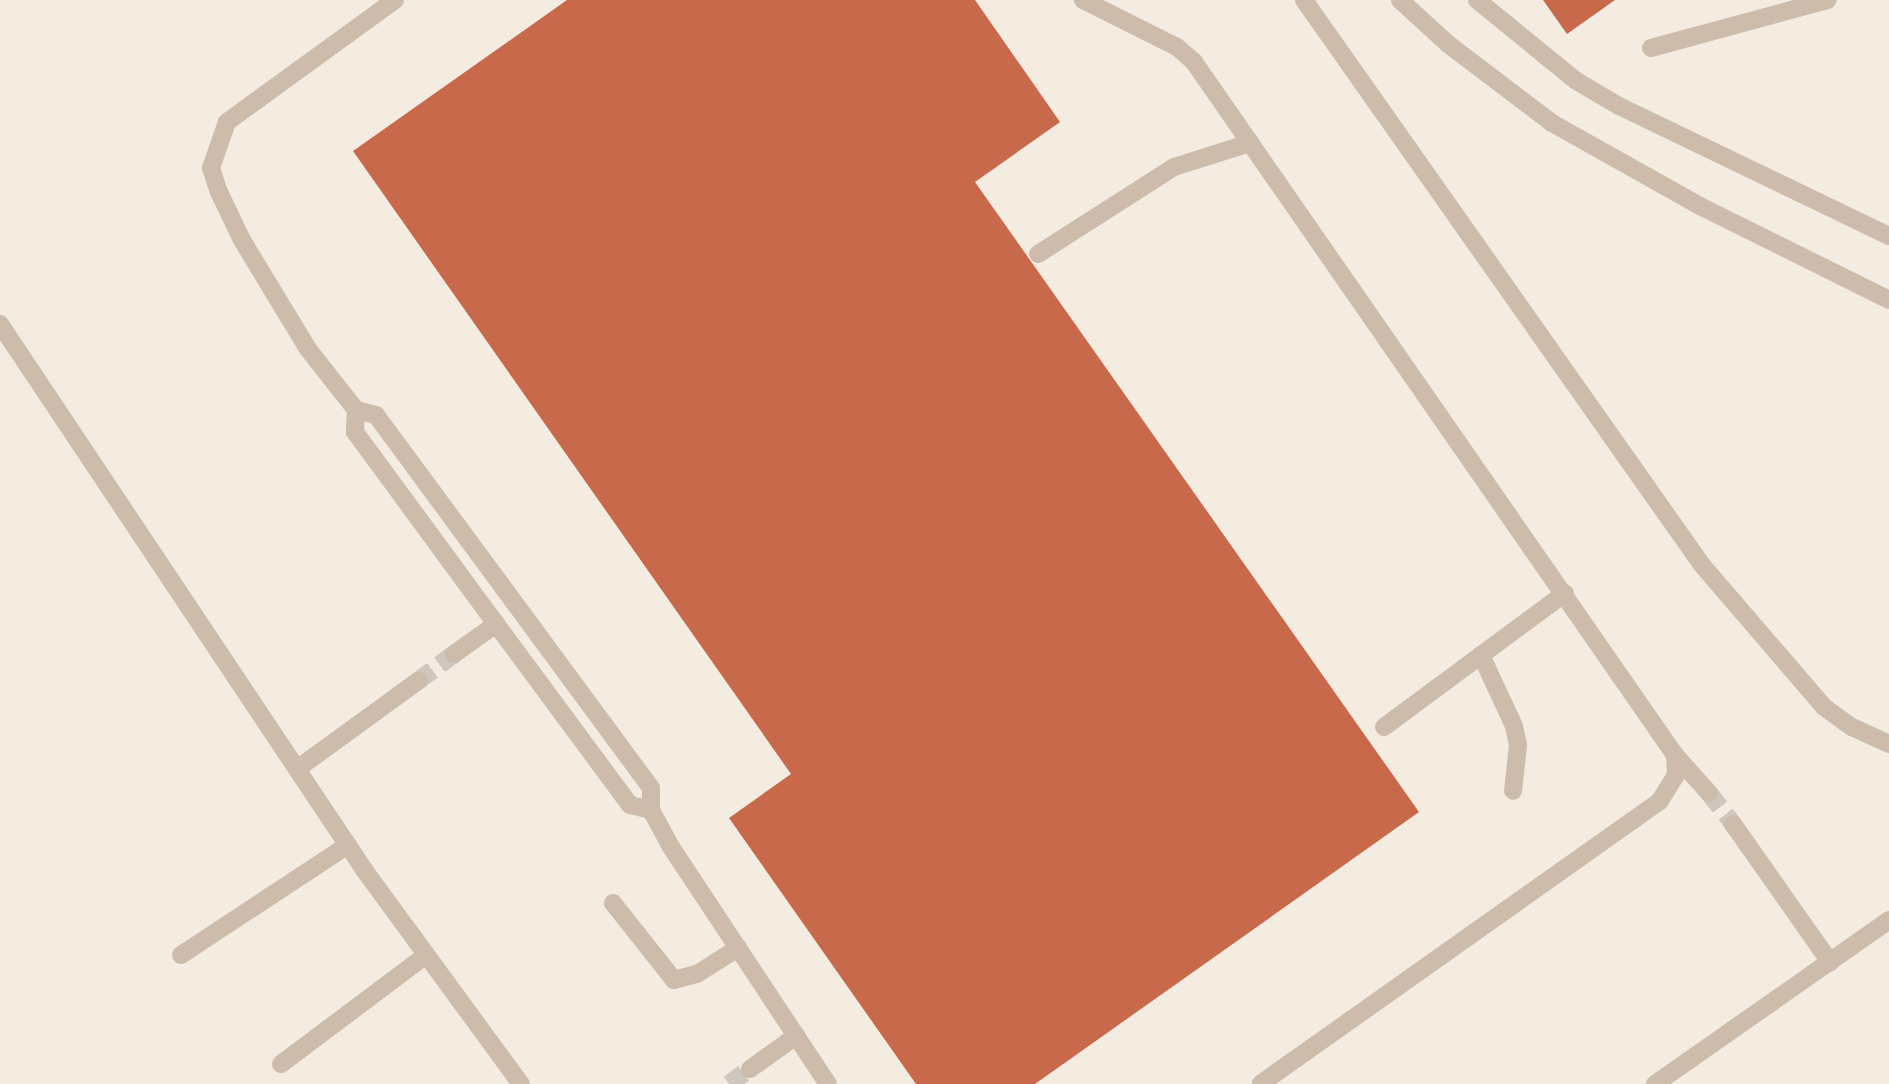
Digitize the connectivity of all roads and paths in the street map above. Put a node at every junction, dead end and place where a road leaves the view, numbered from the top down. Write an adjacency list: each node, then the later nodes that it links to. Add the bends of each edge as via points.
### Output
1 (395, 0): 13 (street, via 235,115 216,143 211,168 242,240 308,349)
2 (1083, 0): 8 (street, via 1177,47 1194,62)
3 (1304, 0): 20 (street, via 1702,565 1824,707 1852,727)
4 (1400, 0): 11 (street, via 1448,44 1552,124 1700,206)
5 (1476, 0): 9 (street, via 1575,80 1619,106)
6 (1828, 0): 7 (street)
7 (1651, 48)
8 (1250, 143): 10 (street, via 1174,167); 14 (street)
9 (1889, 236)
10 (1038, 254)
11 (1889, 300)
12 (0, 324): 22 (street)
13 (356, 410): 15 (street, via 355,432); 25 (street, via 376,415 650,788)
14 (1565, 593): 17 (street); 21 (street)
15 (496, 624): 16 (street); 25 (street, via 630,805)
16 (454, 654)
17 (1481, 655): 19 (street); 23 (street, via 1514,726 1518,745)
18 (418, 681): 22 (street)
19 (1384, 727)
20 (1889, 744)
21 (1675, 755): 24 (street); 39 (street, via 1676,775 1660,801)
22 (297, 769): 27 (street)
23 (1513, 792)
24 (1709, 793)
25 (651, 810): 30 (street)
26 (1733, 824): 33 (street)
27 (348, 845): 31 (street); 32 (street)
28 (614, 903): 30 (street, via 674,980 696,974)
29 (1889, 920): 33 (street)
30 (738, 948): 34 (street)
31 (181, 955)
32 (426, 955): 35 (street); 37 (street)
33 (1830, 961): 40 (street)
34 (796, 1036): 36 (street); 38 (street)
35 (281, 1064)
36 (750, 1069)
37 (521, 1084)
38 (828, 1084)
39 (1261, 1084)
40 (1655, 1084)

